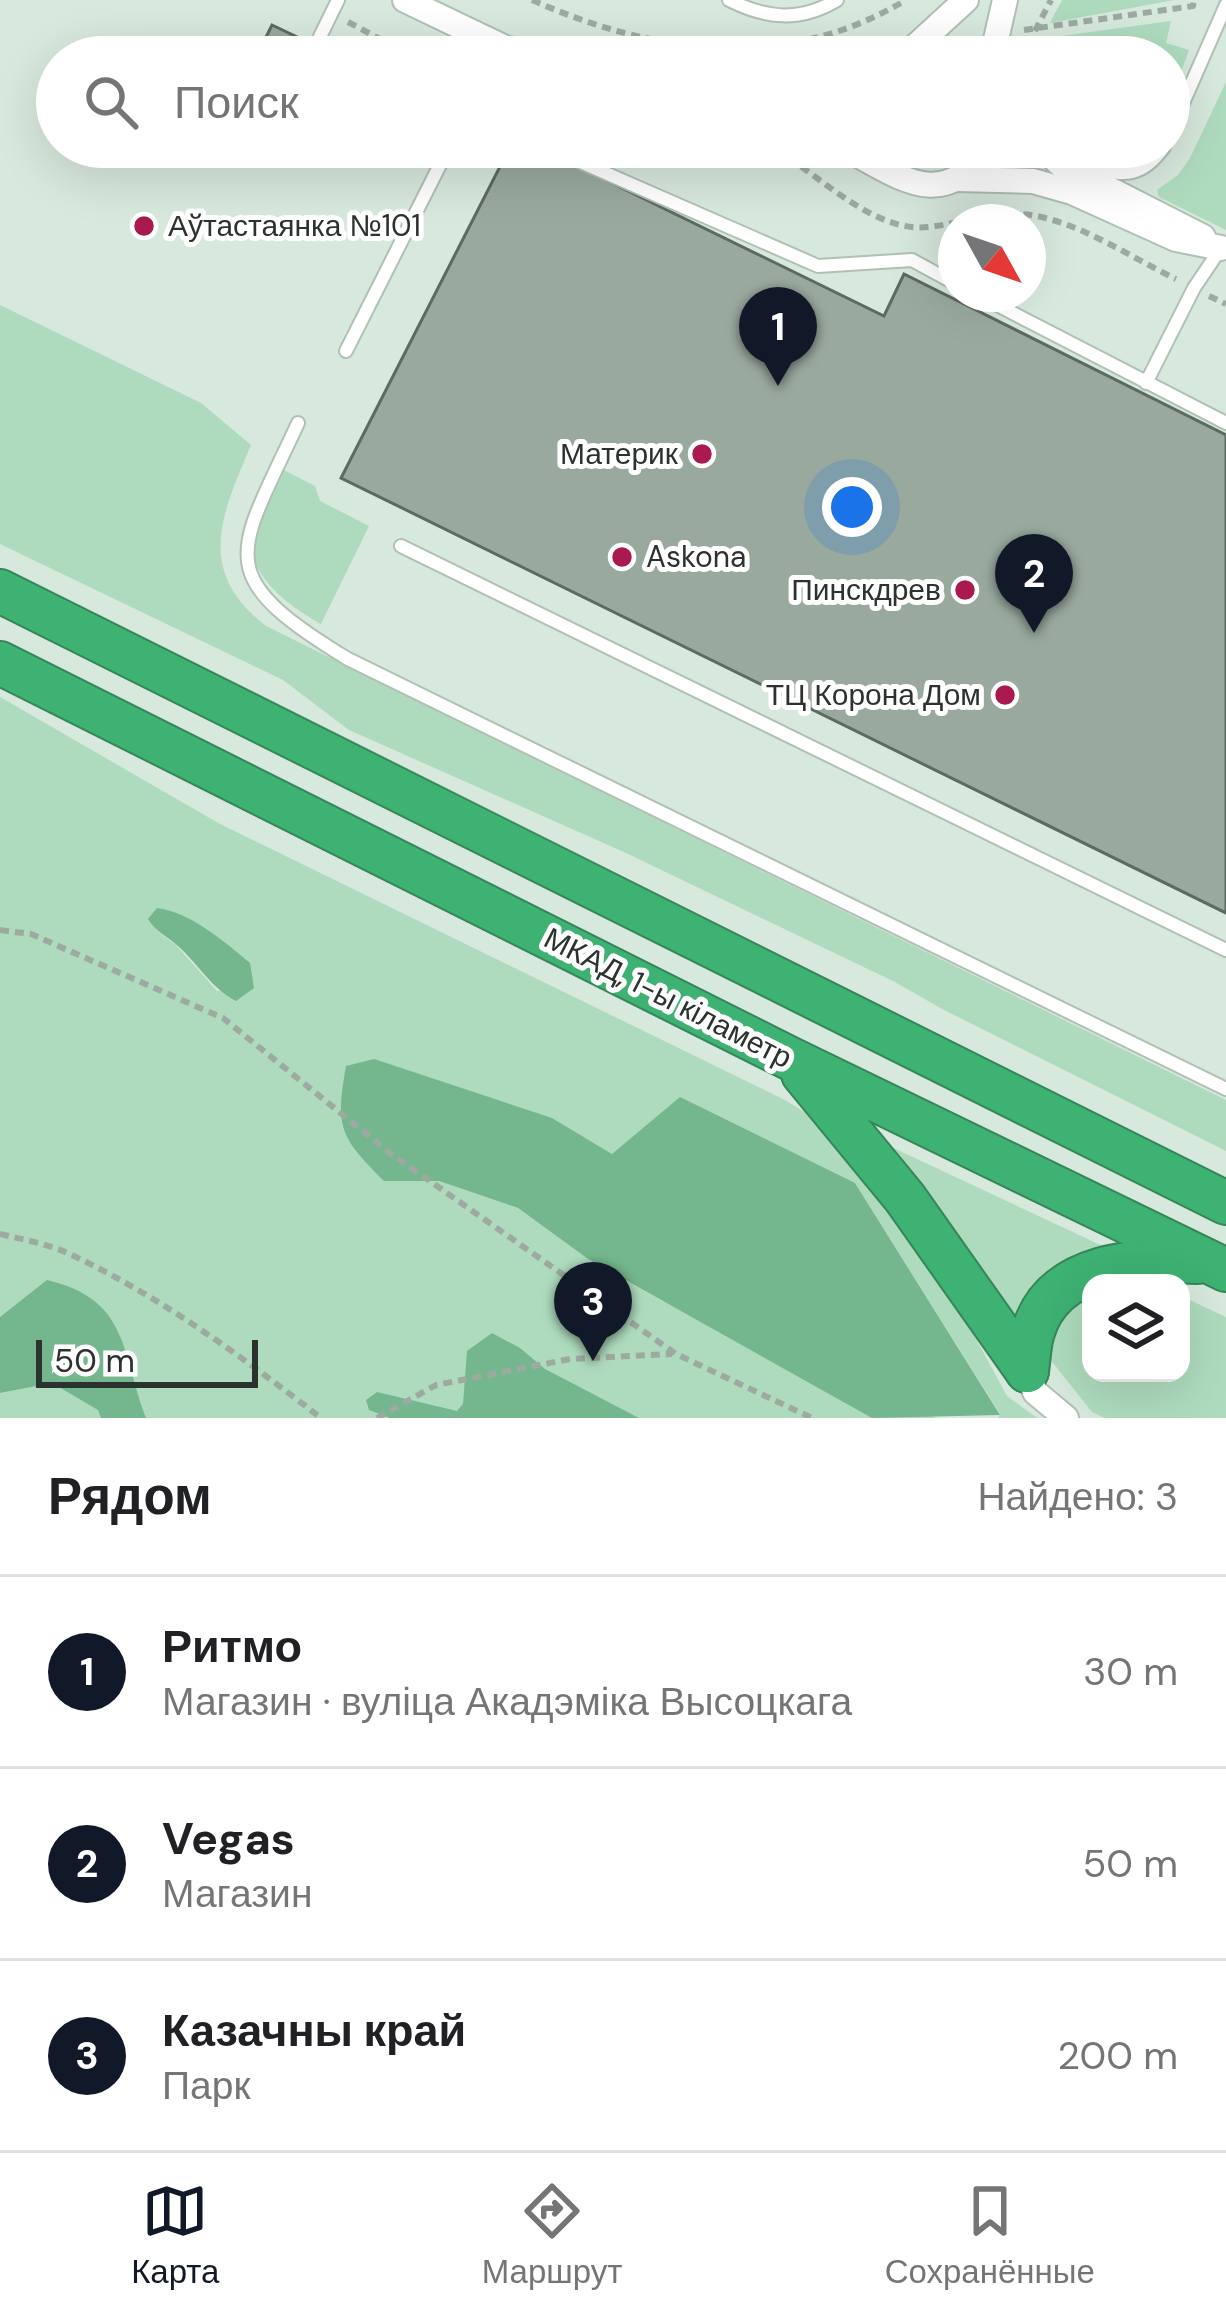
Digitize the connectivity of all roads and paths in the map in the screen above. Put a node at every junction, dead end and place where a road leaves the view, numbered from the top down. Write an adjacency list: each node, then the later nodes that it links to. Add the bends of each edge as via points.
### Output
1 (405, 0): 14 (street)
2 (532, 0): 15 (path)
3 (729, 0): 4 (lane, via 755,13 797,17)
4 (837, 0)
5 (907, 0): 16 (path)
6 (966, 0): 17 (street)
7 (1005, 0): 18 (street)
8 (1051, 0): 9 (path, via 1035,32)
9 (1194, 0)
10 (1226, 5): 19 (lane)
11 (334, 7): 12 (lane); 13 (path)
12 (320, 36)
13 (380, 36)
14 (474, 36)
15 (637, 36)
16 (822, 36)
17 (927, 36)
18 (997, 36)
19 (1190, 87)
20 (438, 168): 36 (lane)
21 (594, 168): 32 (lane, via 818,266 912,260)
22 (805, 168): 33 (path, via 905,228 997,213 1057,220)
23 (884, 168): 29 (street)
24 (892, 168): 29 (street)
25 (968, 168): 30 (street)
26 (1076, 168): 31 (street)
27 (1102, 168): 28 (lane, via 1129,175)
28 (1148, 168)
29 (898, 175): 30 (street, via 913,185)
30 (957, 179): 31 (street, via 1033,181)
31 (1223, 249): 33 (lane)
32 (938, 274)
33 (1194, 288): 34 (path); 37 (lane)
34 (1226, 304)
35 (1010, 312): 37 (lane)
36 (346, 351)
37 (1146, 383): 39 (lane)
38 (298, 423): 46 (lane, via 249,530 247,565 273,608 348,658)
39 (1226, 423)
40 (401, 546): 44 (lane)
41 (0, 591): 47 (highway)
42 (0, 663): 45 (highway, МКАД, 1-ы кіламетр)
43 (0, 930): 50 (path, via 31,934 223,1018 390,1153)
44 (1226, 950)
45 (791, 1059): 49 (highway, МКАД, 1-ы кіламетр); 51 (highway, via 905,1198)
46 (1226, 1089)
47 (1226, 1203)
48 (0, 1234): 52 (path, via 59,1249 138,1290)
49 (1219, 1266): 51 (highway, via 1146,1259 1080,1278 1052,1299 1033,1329)
50 (676, 1354): 53 (path, via 570,1359 436,1385); 54 (path)
51 (1027, 1371): 55 (street, via 1035,1392)
52 (321, 1418)
53 (377, 1418)
54 (812, 1418)
55 (1066, 1418)

